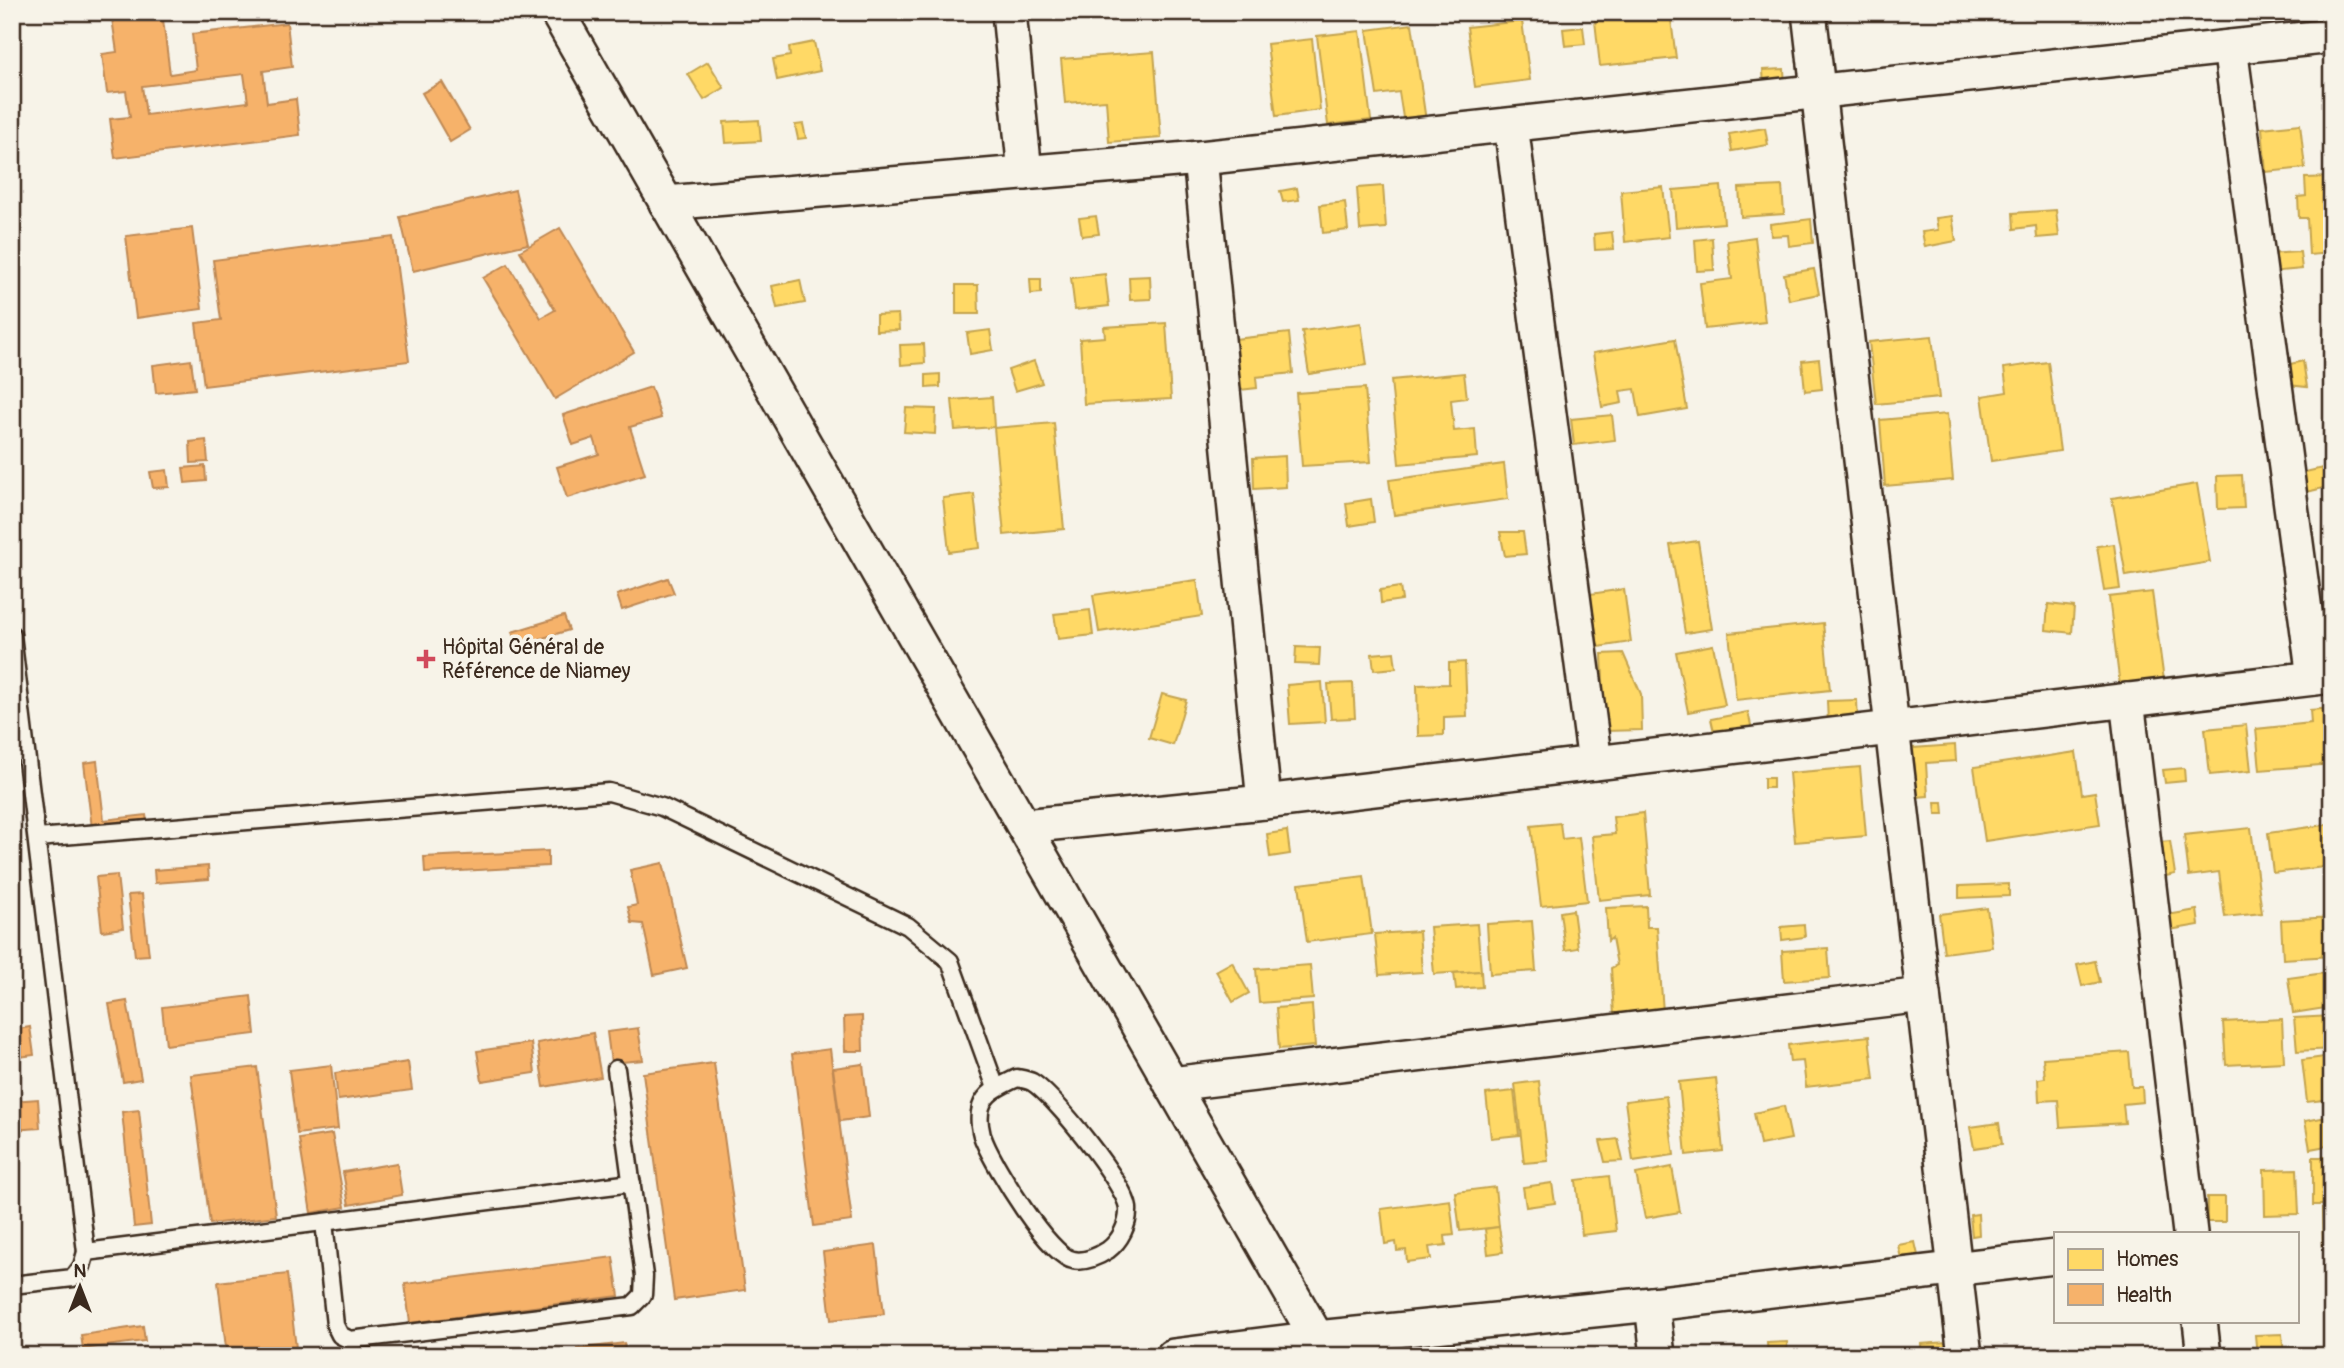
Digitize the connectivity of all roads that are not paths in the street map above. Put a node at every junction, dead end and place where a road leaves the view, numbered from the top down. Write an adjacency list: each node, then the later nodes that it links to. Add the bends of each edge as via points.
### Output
1 (557, 12): 10 (street)
2 (1009, 12): 9 (street)
3 (1809, 12): 6 (street)
4 (2332, 36): 5 (street)
5 (2230, 47): 6 (street); 12 (street)
6 (1817, 92): 7 (street); 14 (street)
7 (1511, 125): 8 (street); 15 (street)
8 (1200, 158): 9 (street); 16 (street)
9 (1025, 173): 10 (street)
10 (666, 203): 17 (street)
11 (12, 635): 18 (lane)
12 (2323, 677): 13 (street)
13 (2127, 700): 14 (street); 25 (street)
14 (1891, 728): 15 (street); 19 (street)
15 (1595, 763): 16 (street)
16 (1264, 802): 17 (street)
17 (1024, 826): 21 (street)
18 (37, 838): 22 (lane, via 609,792 662,807 908,926 950,961); 26 (lane)
19 (1923, 995): 21 (street); 28 (street)
20 (616, 1069): 23 (lane)
21 (1171, 1084): 32 (street)
22 (996, 1088): 22 (lane, via 1017,1078 1032,1082 1057,1104 1117,1184 1128,1208 1126,1223 1120,1239 1108,1250 1094,1258 1073,1260 1059,1252 1014,1194 985,1143 979,1121 985,1099)
23 (632, 1184): 24 (lane); 24 (lane, via 644,1276 643,1295 632,1306 350,1340 340,1335 335,1325)
24 (324, 1222): 26 (lane)
25 (2190, 1232)
26 (86, 1252): 29 (lane, via 74,1278)
27 (2054, 1256): 28 (street)
28 (1955, 1269): 30 (street); 35 (street)
29 (12, 1286)
30 (1652, 1304): 32 (street); 34 (street)
31 (2200, 1322): 36 (street)
32 (1318, 1347): 33 (street)
33 (1173, 1356)
34 (1658, 1356)
35 (1965, 1356)
36 (2204, 1356)

